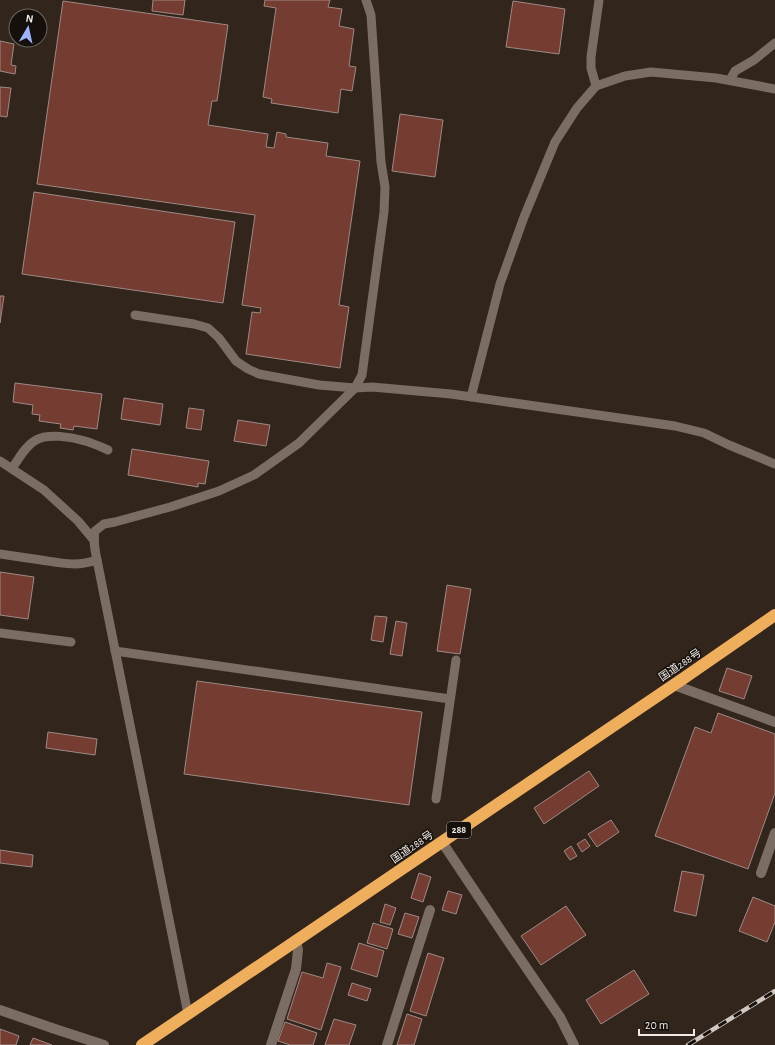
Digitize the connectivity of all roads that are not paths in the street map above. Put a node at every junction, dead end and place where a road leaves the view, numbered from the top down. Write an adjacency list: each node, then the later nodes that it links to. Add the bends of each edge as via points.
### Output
1 (366, 0): 8 (lane, via 371,15 385,187 384,212 362,375)
2 (599, 0): 5 (lane, via 591,57)
3 (775, 43): 4 (lane, via 735,71)
4 (730, 80): 5 (lane, via 651,72 625,76); 6 (lane)
5 (596, 86): 9 (lane, via 577,108 555,142 524,217 500,284)
6 (775, 89)
7 (135, 315): 8 (lane, via 208,328 220,338 236,361 259,374 319,385)
8 (355, 388): 9 (lane, via 372,387); 14 (lane, via 299,443 254,475 219,491 104,524 95,531)
9 (471, 397): 12 (lane, via 675,426 704,433)
10 (108, 450): 13 (lane, via 85,441 44,437 27,448)
11 (0, 461): 13 (lane)
12 (775, 464)
13 (12, 468): 14 (lane, via 49,495 78,521)
14 (93, 539): 16 (lane)
15 (0, 554): 16 (lane, via 63,564)
16 (97, 560): 20 (lane)
17 (775, 615): 22 (highway, 国道288号 / 288)
18 (0, 633): 19 (lane)
19 (71, 642)
20 (115, 651): 23 (lane); 32 (lane)
21 (456, 660): 23 (lane)
22 (674, 685): 24 (street); 27 (highway, 国道288号 / 288)
23 (450, 699): 25 (lane)
24 (775, 722)
25 (436, 799)
26 (775, 833): 28 (street)
27 (442, 842): 30 (highway, 国道288号 / 288); 37 (street, via 560,1017)
28 (761, 873)
29 (430, 910): 36 (street)
30 (296, 941): 32 (highway, 国道288号 / 288); 35 (street, via 296,969)
31 (0, 1010): 33 (street)
32 (188, 1014): 34 (highway, 国道288号 / 288)
33 (104, 1045)
34 (142, 1045)
35 (271, 1045)
36 (387, 1045)
37 (574, 1045)

